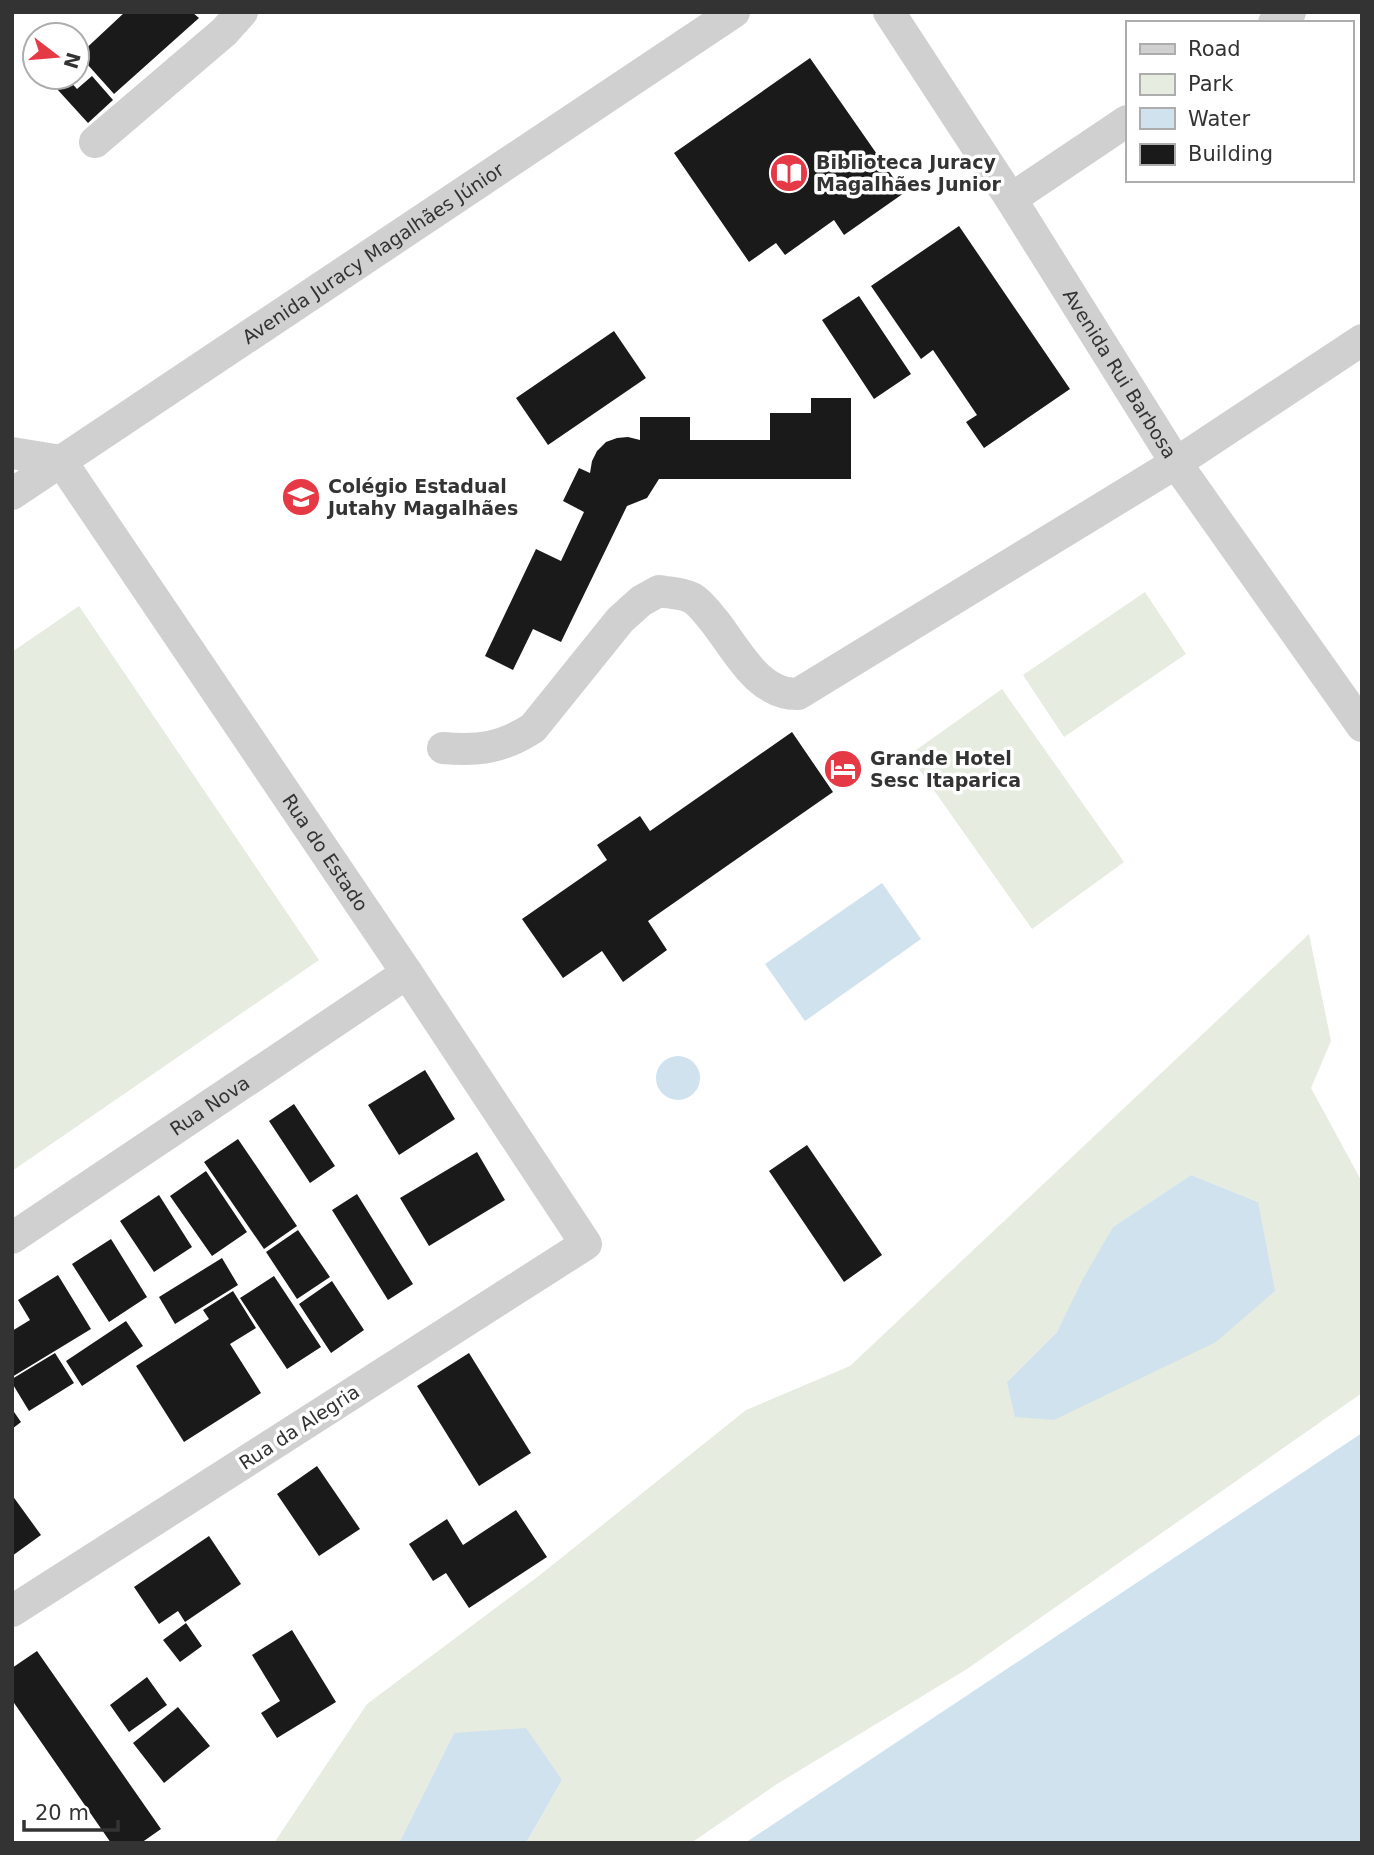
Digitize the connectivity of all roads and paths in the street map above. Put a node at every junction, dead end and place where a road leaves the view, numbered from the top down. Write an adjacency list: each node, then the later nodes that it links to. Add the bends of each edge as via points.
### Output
1 (242, 12): 5 (street)
2 (734, 12): 9 (street, Avenida Juracy Magalhães Júnior)
3 (889, 12): 6 (street, Avenida Rui Barbosa)
4 (1126, 122): 6 (street)
5 (95, 142)
6 (1011, 199): 10 (street, Avenida Rui Barbosa)
7 (1362, 340): 10 (street)
8 (12, 453): 9 (street)
9 (61, 461): 11 (street, Avenida Juracy Magalhães Júnior); 14 (street, Rua do Estado)
10 (1176, 463): 12 (street, Avenida Rui Barbosa); 13 (street, via 798,694 788,695 766,685 691,598 659,591 620,620 533,728 474,751)
11 (12, 494)
12 (1359, 717)
13 (443, 748)
14 (407, 973): 15 (street, Rua Nova); 16 (street, Rua do Estado)
15 (12, 1238)
16 (586, 1244): 17 (street, Rua da Alegria)
17 (12, 1611)

